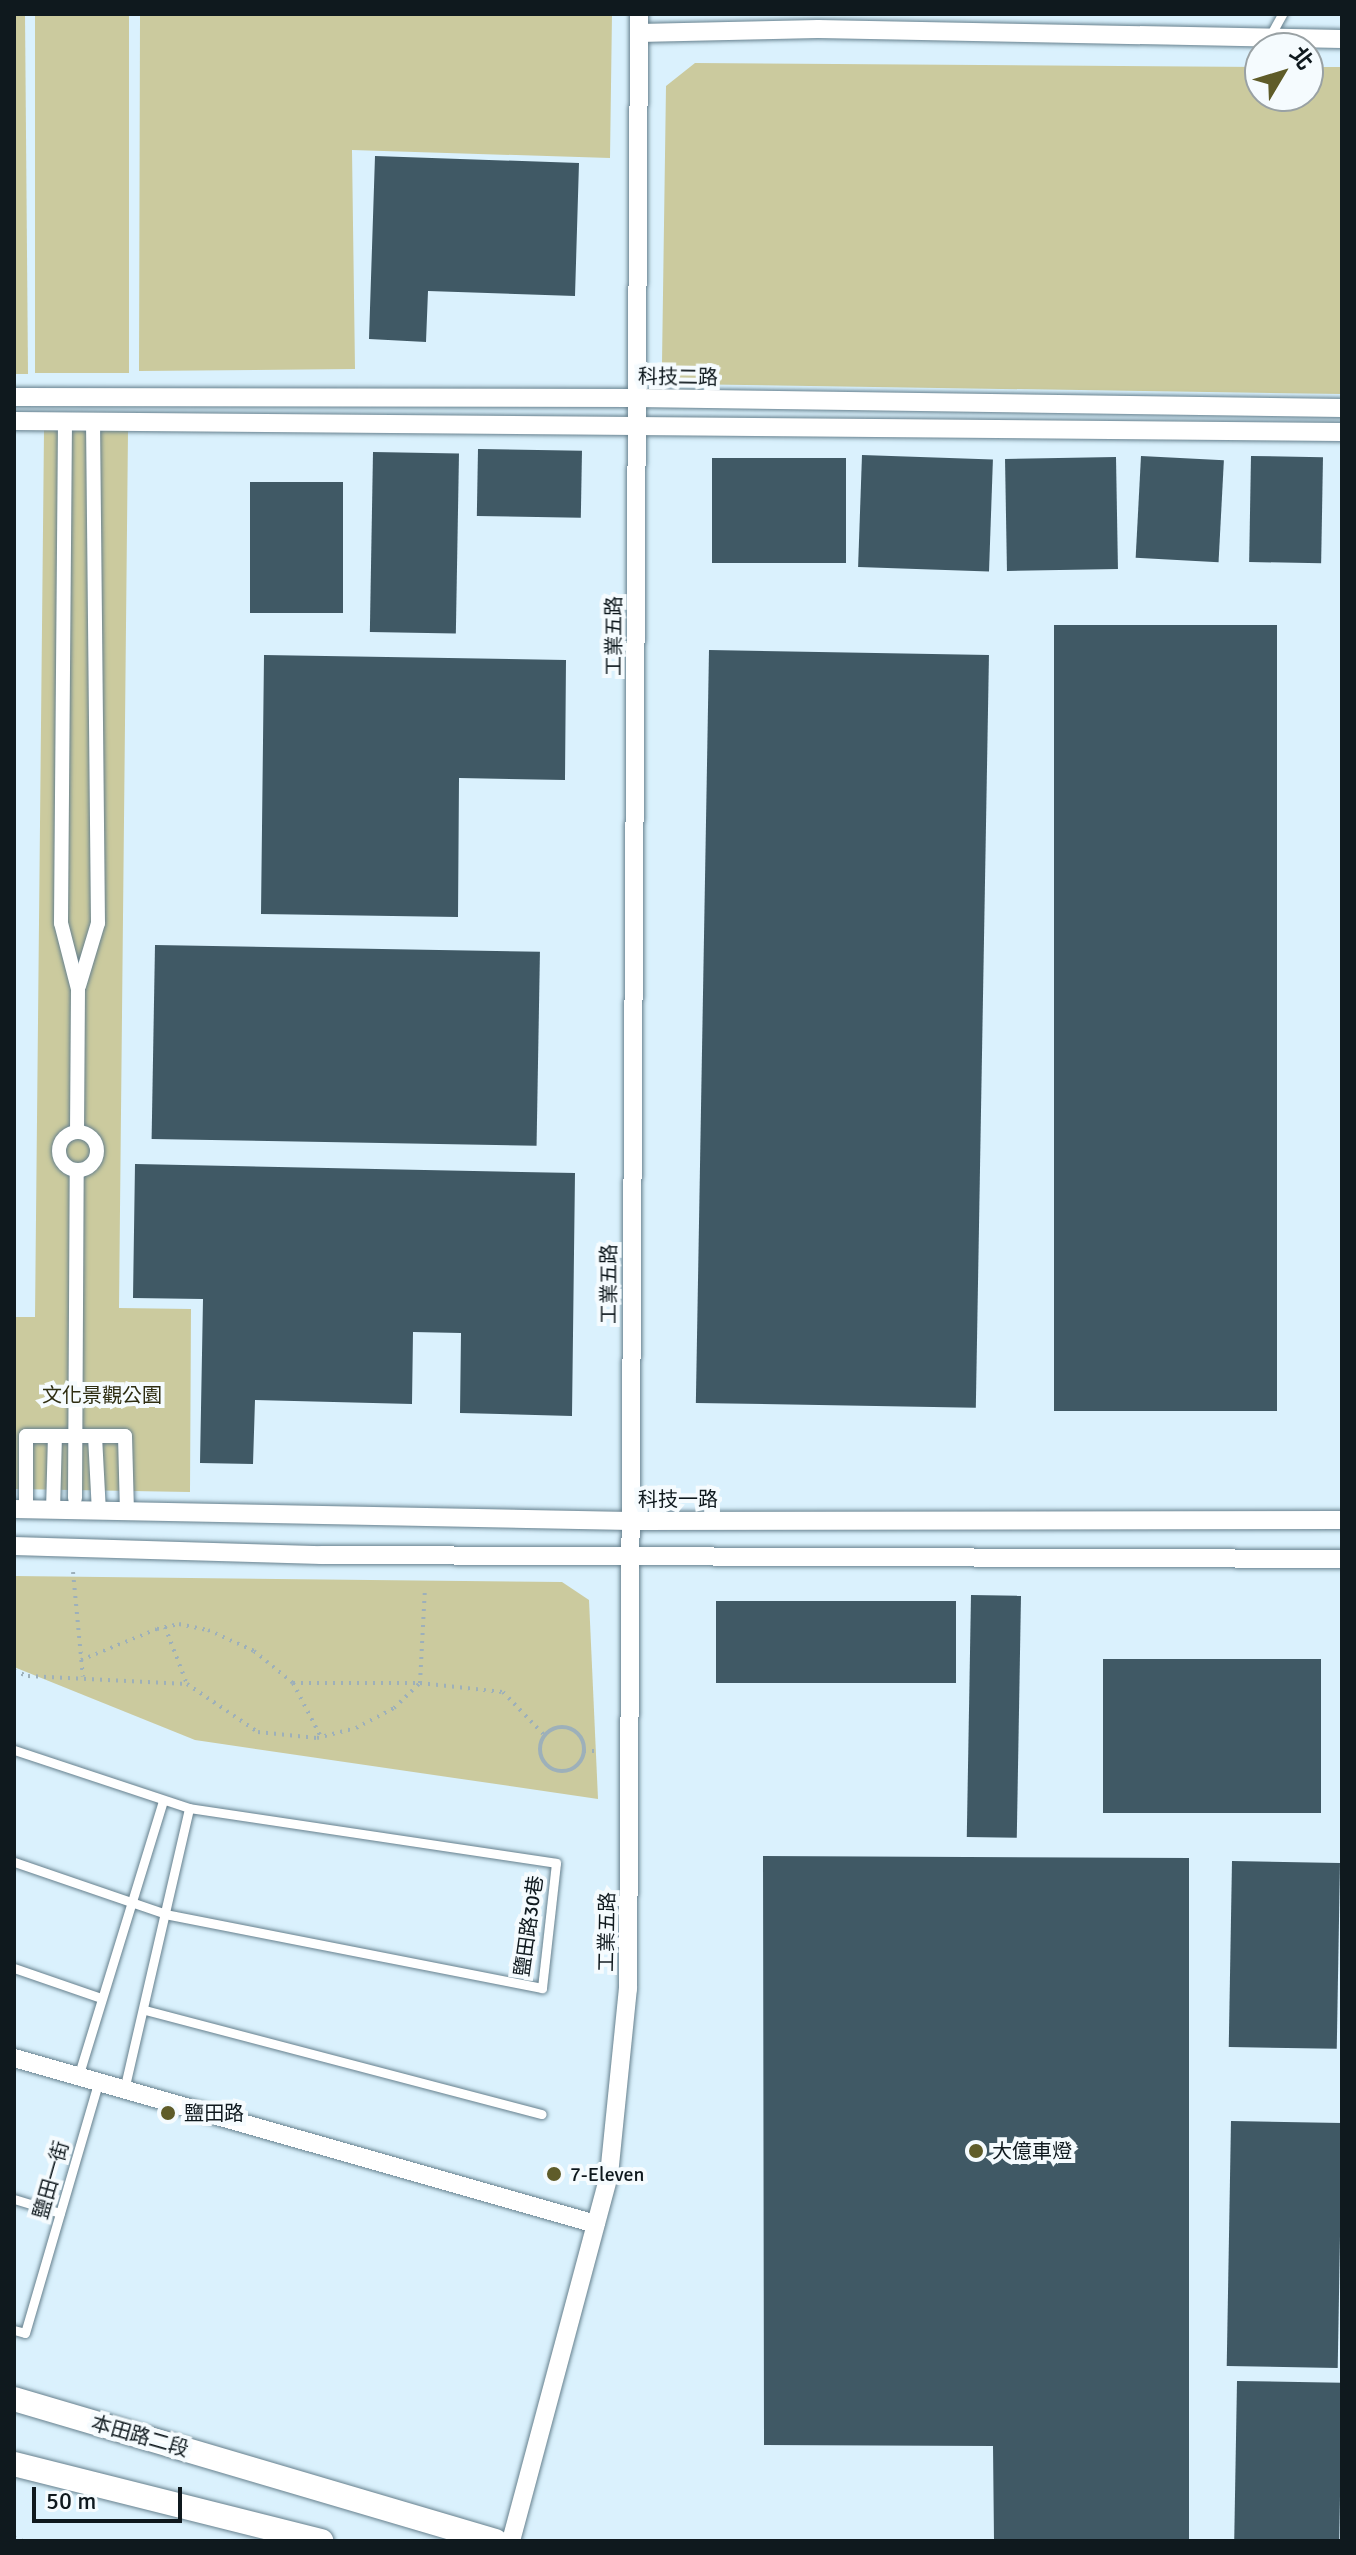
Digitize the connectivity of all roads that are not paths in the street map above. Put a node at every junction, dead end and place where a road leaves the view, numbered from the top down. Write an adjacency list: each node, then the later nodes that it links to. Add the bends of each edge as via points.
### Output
1 (639, 14): 5 (street, 工業五路)
2 (1282, 14): 4 (lane)
3 (814, 21): 5 (street); 6 (street)
4 (1272, 32)
5 (639, 33): 8 (street, 工業五路)
6 (1244, 35)
7 (14, 397): 8 (street, 科技二路)
8 (636, 398): 9 (street, 科技二路); 13 (street, 工業五路)
9 (1342, 408)
10 (14, 421): 11 (street)
11 (65, 421): 12 (street); 15 (street, via 61,923)
12 (93, 421): 13 (street); 15 (street, via 98,923)
13 (636, 429): 14 (street); 27 (street, 工業五路)
14 (1342, 432)
15 (78, 989): 16 (street)
16 (77, 1132): 17 (street, via 65,1136 58,1154 65,1166); 17 (street, via 93,1139 97,1151 93,1163)
17 (77, 1170): 19 (street)
18 (55, 1436): 19 (street); 22 (street, via 26,1436); 23 (street)
19 (75, 1436): 20 (street); 21 (street)
20 (95, 1436): 24 (street, via 125,1436); 25 (street)
21 (75, 1498)
22 (20, 1509): 23 (street, 科技一路)
23 (53, 1511): 25 (street, 科技一路)
24 (127, 1511): 25 (street, 科技一路); 27 (street, 科技一路)
25 (99, 1512)
26 (1342, 1520): 27 (street, 科技一路)
27 (630, 1521): 29 (street, 工業五路)
28 (14, 1546): 29 (street, via 321,1555)
29 (627, 1555): 30 (street); 47 (street, 工業五路, via 628,1989 609,2175)
30 (1342, 1559)
31 (14, 1750): 32 (lane, 鹽田路30巷)
32 (163, 1801): 33 (lane, 鹽田路30巷); 35 (lane)
33 (189, 1808): 36 (lane); 36 (lane, 鹽田路30巷, via 556,1863 542,1988)
34 (14, 1862): 35 (lane, 鹽田路30巷)
35 (131, 1904): 36 (lane, 鹽田路30巷); 38 (lane)
36 (166, 1914): 39 (lane)
37 (14, 1968): 38 (lane)
38 (101, 1998): 41 (lane)
39 (145, 2010): 43 (lane); 44 (lane)
40 (14, 2058): 41 (street)
41 (78, 2077): 42 (street)
42 (98, 2083): 43 (street); 46 (lane, 鹽田一街)
43 (124, 2090): 47 (street)
44 (542, 2114)
45 (14, 2199): 46 (lane)
46 (60, 2213): 48 (lane, 鹽田一街, via 25,2333)
47 (596, 2224): 53 (street, 工業五路)
48 (14, 2330)
49 (14, 2399): 52 (street, 本田路二段)
50 (14, 2464): 51 (street)
51 (321, 2541)
52 (496, 2541)
53 (511, 2541)

